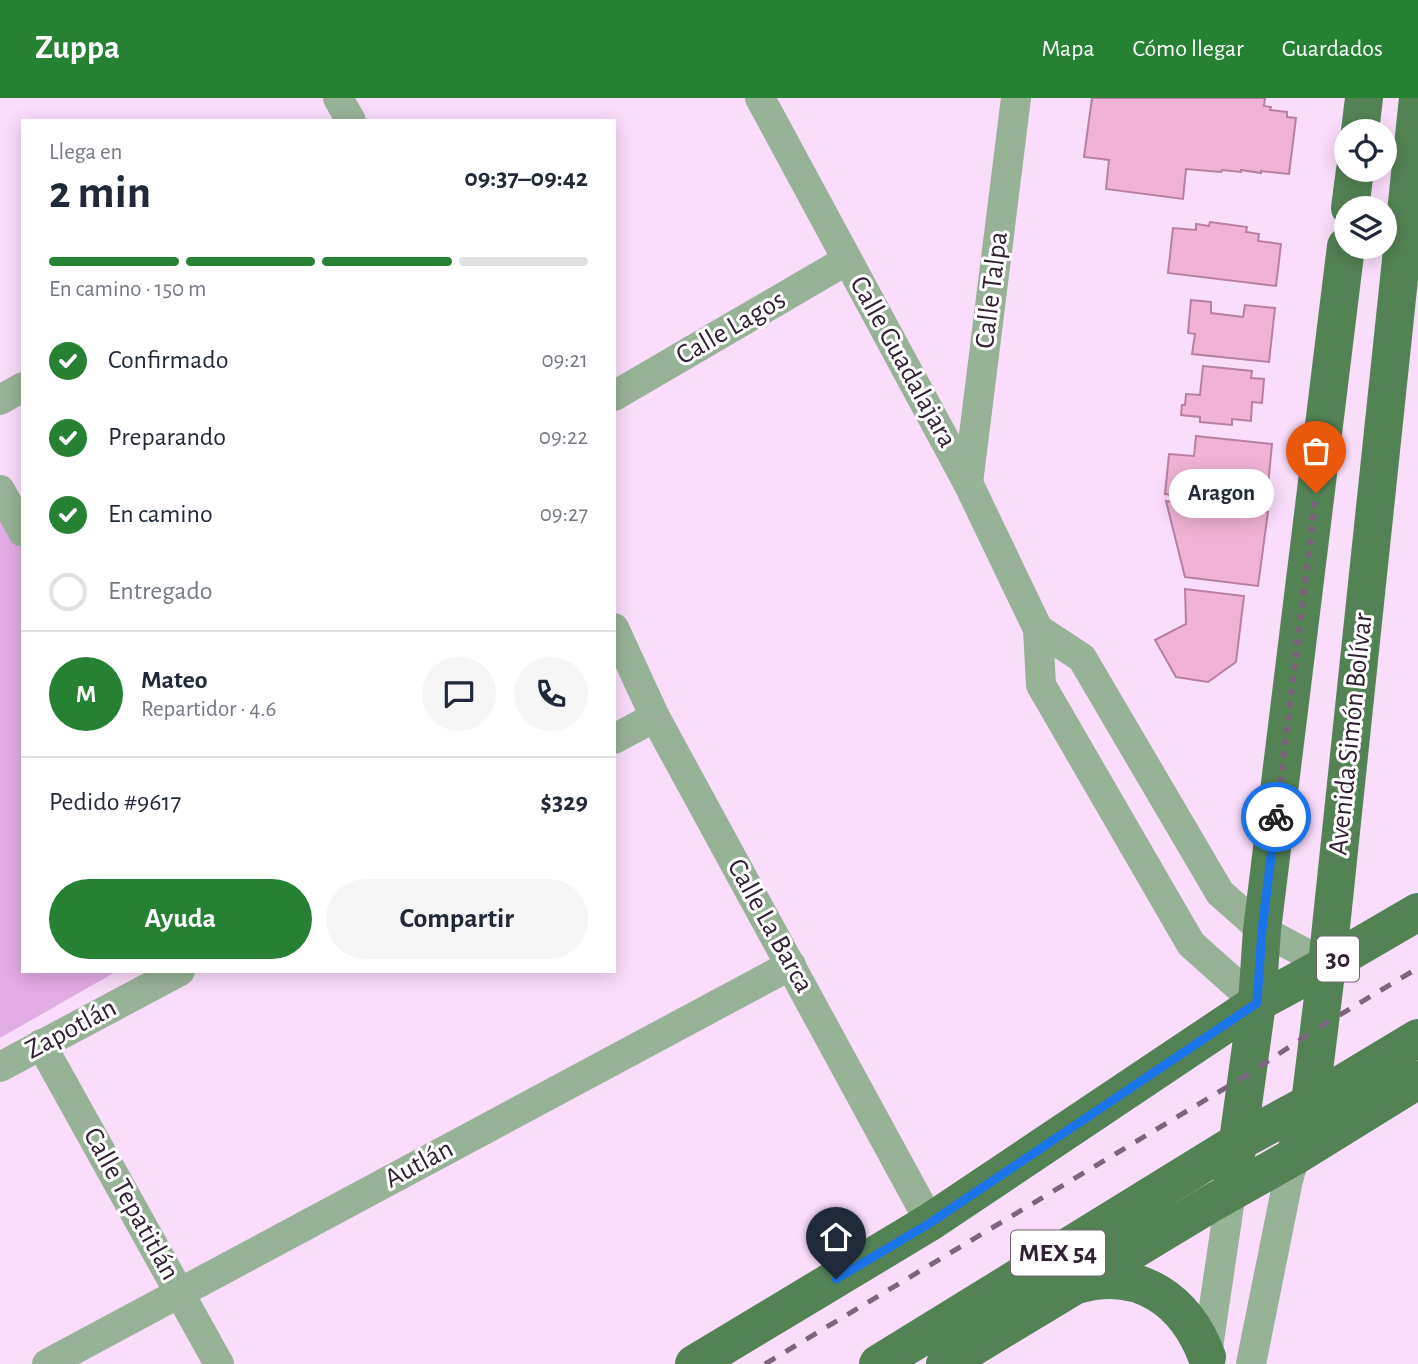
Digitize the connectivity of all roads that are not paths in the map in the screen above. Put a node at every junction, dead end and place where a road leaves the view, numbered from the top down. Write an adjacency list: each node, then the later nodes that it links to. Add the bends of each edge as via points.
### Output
1 (338, 98): 6 (street)
2 (760, 98): 9 (street, Calle Guadalajara)
3 (1016, 98): 13 (street, Calle Talpa)
4 (1364, 98): 7 (main road)
5 (1418, 98): 23 (main road, Avenida Simón Bolívar)
6 (350, 119)
7 (1361, 119)
8 (1344, 259): 21 (main road)
9 (847, 260): 11 (street, Calle Lagos); 13 (street, Calle Guadalajara)
10 (21, 388): 12 (street)
11 (616, 395)
12 (0, 400)
13 (968, 482): 16 (street, Calle Guadalajara)
14 (0, 490): 15 (street)
15 (21, 529)
16 (1038, 629): 21 (street, via 1083,658 1220,894); 25 (street, Calle Guadalajara, via 1041,685 1191,944)
17 (616, 632): 18 (street, Calle La Barca)
18 (655, 717): 19 (street); 22 (street, Calle La Barca)
19 (616, 738)
20 (1418, 912): 23 (main road, 30)
21 (1262, 930): 23 (street); 25 (main road)
22 (791, 965): 34 (street, Calle La Barca); 36 (street, Autlán)
23 (1327, 965): 25 (main road, 30); 30 (main road, Avenida Simón Bolívar)
24 (176, 973): 27 (street, Zapotlán)
25 (1257, 1003): 31 (main road); 34 (main road)
26 (1418, 1038): 30 (main road)
27 (41, 1044): 28 (street, Zapotlán); 36 (street, Calle Tepatitlán)
28 (0, 1066)
29 (1418, 1080): 32 (main road)
30 (1310, 1103): 31 (main road); 32 (main road, Avenida Simón Bolívar)
31 (1238, 1142): 33 (main road); 41 (main road, MEX 54)
32 (1295, 1156): 33 (main road, MEX 54); 43 (street, Avenida Simón Bolívar)
33 (1231, 1192): 35 (main road, MEX 54); 37 (street)
34 (930, 1223): 40 (main road)
35 (1074, 1285): 37 (main road, via 1128,1281 1161,1294 1190,1321); 42 (main road, MEX 54)
36 (180, 1291): 38 (street, Autlán); 39 (street, Calle Tepatitlán)
37 (1206, 1360)
38 (47, 1364)
39 (219, 1364)
40 (694, 1364)
41 (878, 1364)
42 (945, 1364)
43 (1251, 1364)

